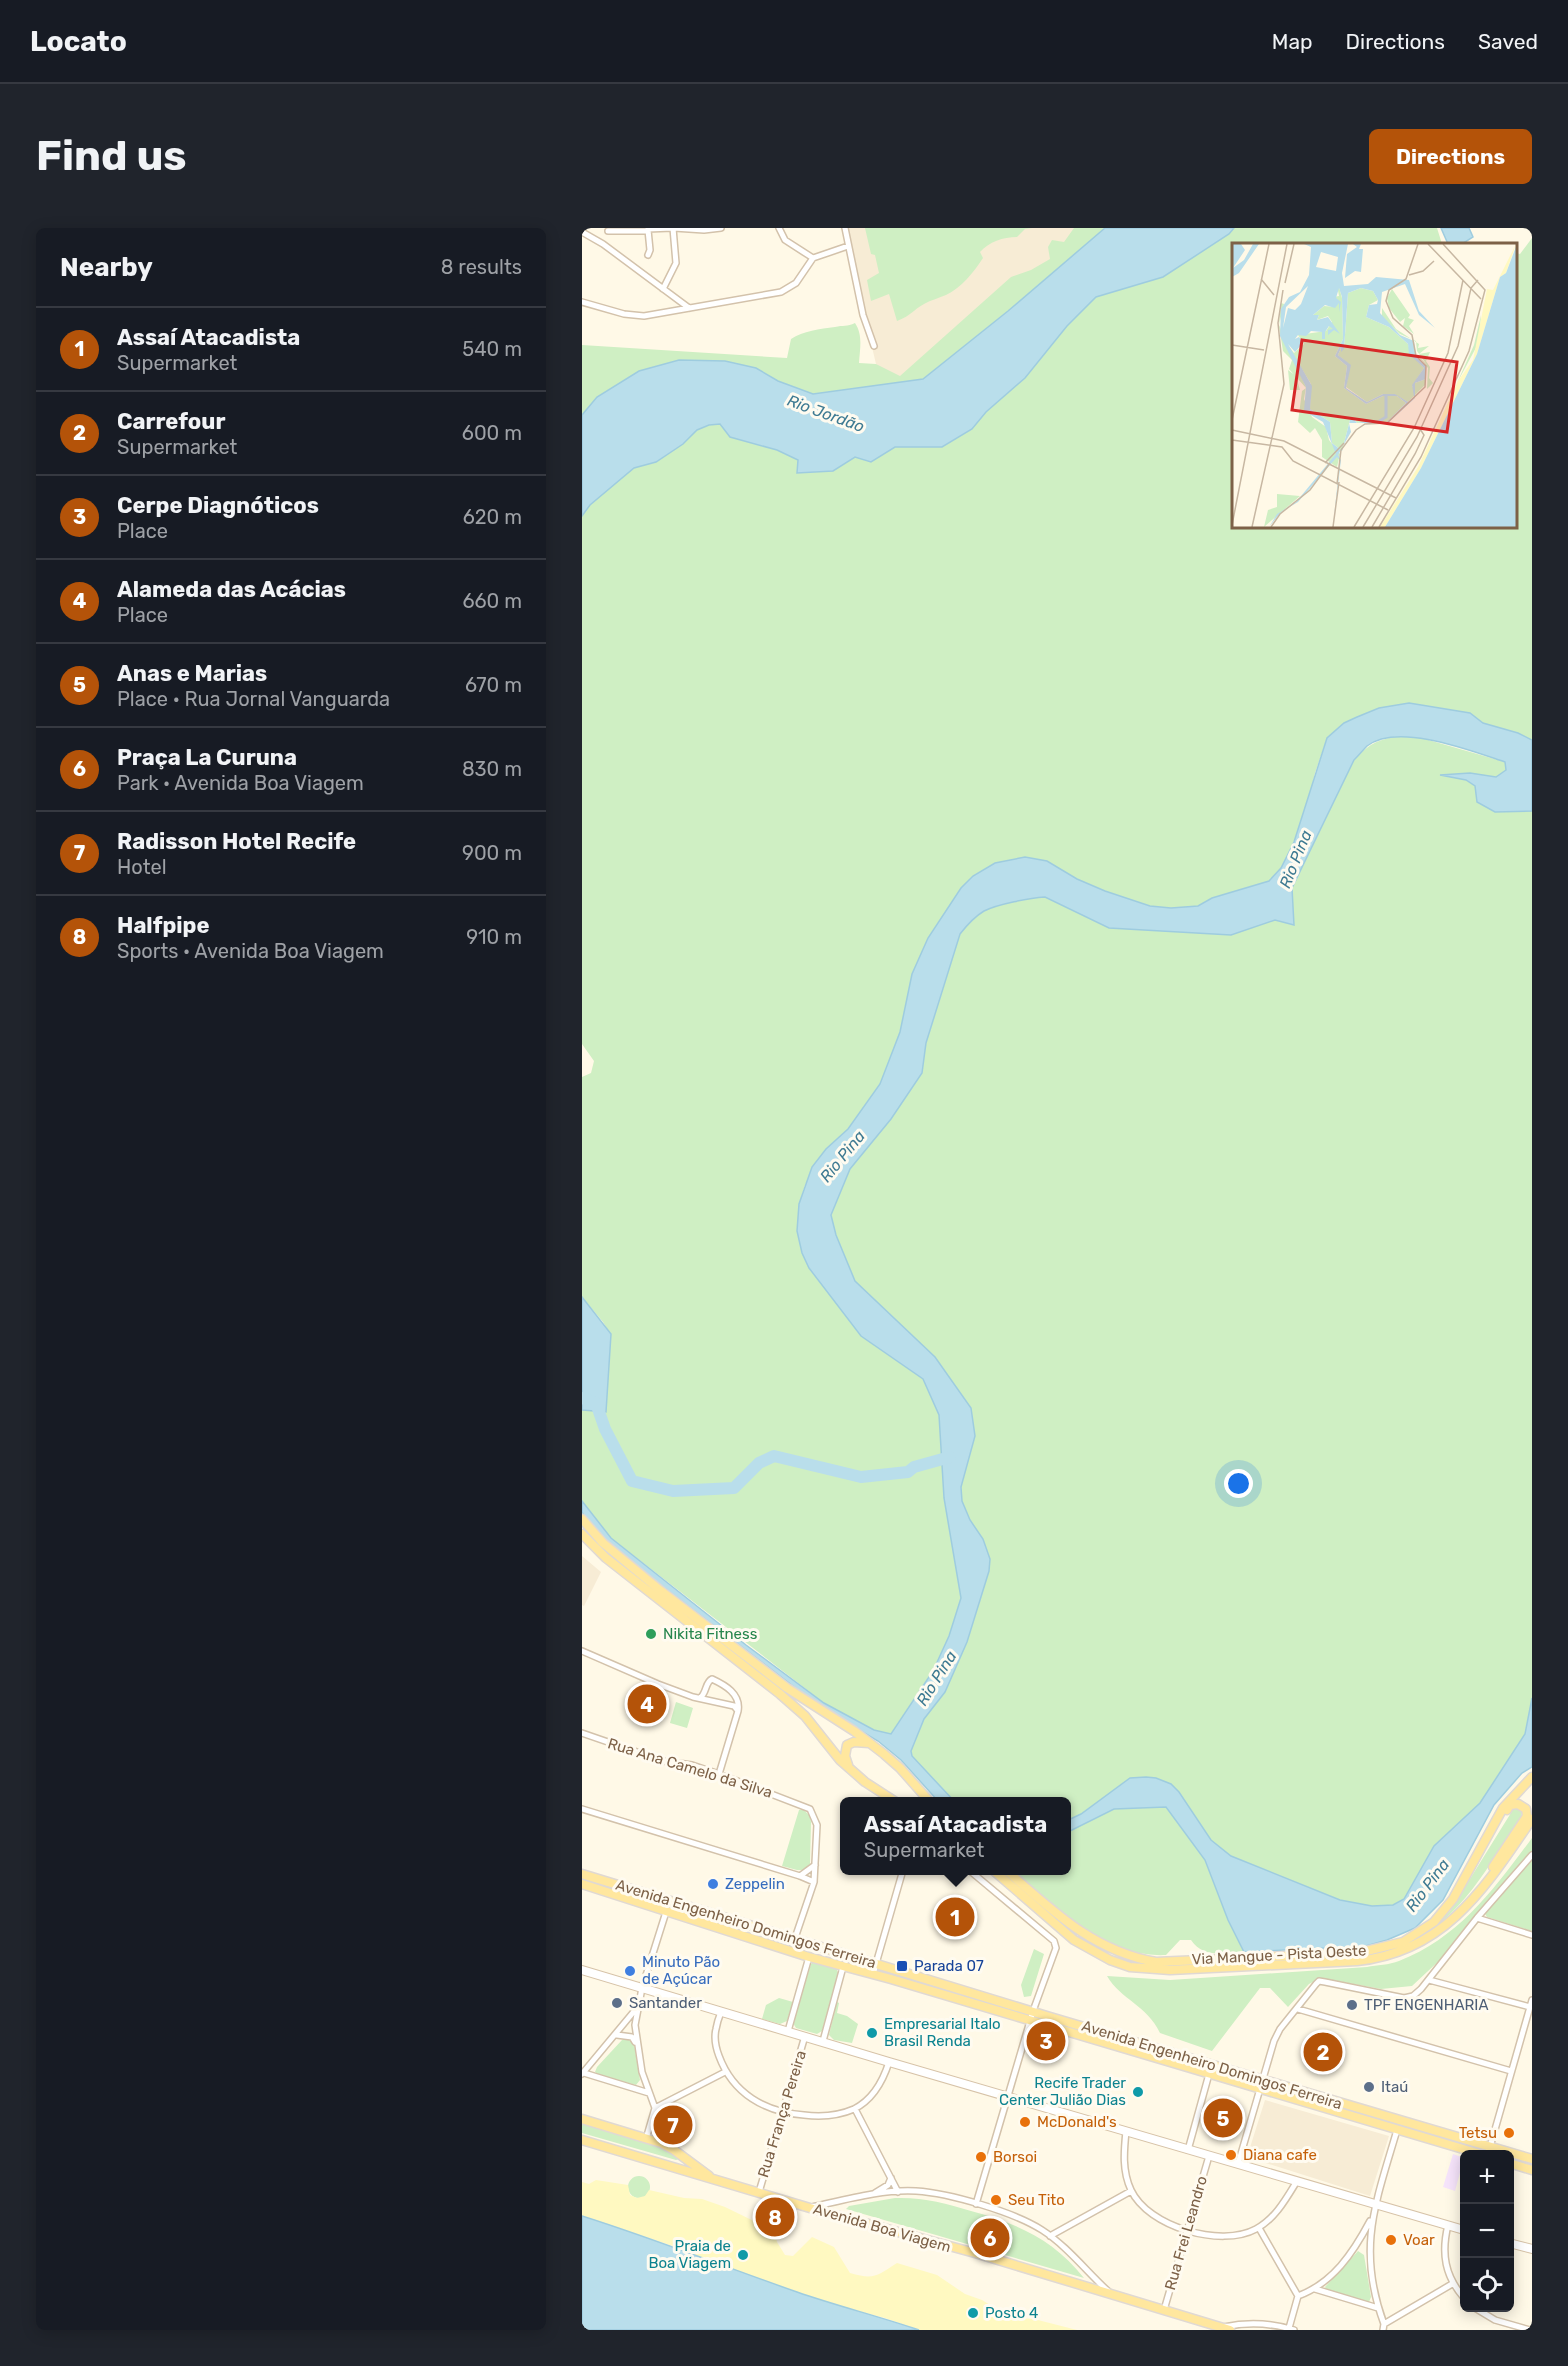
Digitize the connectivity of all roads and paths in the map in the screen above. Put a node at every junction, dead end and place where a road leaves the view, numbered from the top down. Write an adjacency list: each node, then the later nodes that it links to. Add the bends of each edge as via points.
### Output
1 (673, 228): 2 (street); 6 (street); 12 (street, via 676,263)
2 (721, 228)
3 (779, 228): 11 (street, via 785,240)
4 (845, 228): 9 (street)
5 (608, 229): 6 (street); 8 (street)
6 (648, 229): 10 (street)
7 (582, 232): 8 (street)
8 (603, 244): 12 (street)
9 (848, 246): 11 (street); 15 (street)
10 (648, 255)
11 (813, 258): 14 (street, via 796,283 786,290)
12 (663, 289): 14 (street)
13 (582, 302): 14 (street, via 634,315)
14 (688, 308)
15 (874, 346)
16 (582, 1519): 22 (main road, via 603,1543 661,1591 788,1689)
17 (582, 1534): 23 (main road, via 606,1558 797,1709)
18 (582, 1651): 19 (street)
19 (700, 1698): 20 (street); 20 (street, via 712,1679 735,1694 739,1702)
20 (736, 1708): 24 (street)
21 (582, 1733): 24 (street, Rua Ana Camelo da Silva, via 663,1761)
22 (870, 1743): 23 (main road, via 847,1745 844,1756); 27 (main road)
23 (850, 1769): 26 (main road)
24 (719, 1774): 32 (street, Rua Ana Camelo da Silva, via 810,1809 817,1825)
25 (1532, 1777): 30 (main road, Via Mangue - Pista Oeste, via 1503,1808)
26 (888, 1797)
27 (926, 1797)
28 (582, 1809): 38 (street)
29 (1532, 1819): 41 (main road)
30 (1481, 1848): 37 (main road, Via Mangue - Pista Oeste, via 1439,1917 1403,1942 1362,1952 1211,1960 1139,1959 1086,1936); 41 (main road, via 1510,1805 1526,1809 1526,1818)
31 (1532, 1855): 43 (street)
32 (815, 1865): 38 (street); 39 (street, Rua Ana Camelo da Silva)
33 (582, 1874): 45 (main road, Avenida Engenheiro Domingos Ferreira)
34 (902, 1875): 47 (street)
35 (975, 1875): 56 (street, via 1054,1941 1054,1952)
36 (999, 1875): 41 (main road, via 1074,1940 1092,1951 1149,1970 1394,1955 1420,1944)
37 (1012, 1875)
38 (800, 1876): 39 (street)
39 (814, 1882): 45 (street, Rua Ana Camelo da Silva)
40 (582, 1884): 42 (main road, Avenida Engenheiro Domingos Ferreira)
41 (1468, 1905)
42 (666, 1912): 46 (main road, Avenida Engenheiro Domingos Ferreira); 52 (street)
43 (1477, 1918): 44 (street); 51 (street)
44 (1532, 1935)
45 (795, 1938): 47 (main road, Avenida Engenheiro Domingos Ferreira)
46 (809, 1957): 48 (main road, Avenida Engenheiro Domingos Ferreira); 59 (street)
47 (876, 1963): 50 (street); 56 (main road, Avenida Engenheiro Domingos Ferreira)
48 (843, 1966): 50 (main road, Avenida Engenheiro Domingos Ferreira); 62 (street)
49 (582, 1970): 52 (main road)
50 (873, 1974): 58 (main road, Avenida Engenheiro Domingos Ferreira)
51 (1428, 1980): 53 (street); 55 (street, via 1413,1996 1404,1998 1320,1981)
52 (642, 1988): 54 (street); 57 (main road)
53 (1531, 2003): 65 (street)
54 (637, 2008): 60 (street); 63 (street)
55 (1298, 2009): 65 (street); 69 (street, via 1280,2029)
56 (1033, 2011): 58 (street); 69 (main road, Avenida Engenheiro Domingos Ferreira)
57 (721, 2012): 59 (main road); 66 (street, via 715,2031)
58 (1030, 2021): 68 (main road, Avenida Engenheiro Domingos Ferreira); 72 (street)
59 (788, 2031): 61 (main road)
60 (617, 2035): 63 (street, via 632,2037); 67 (street)
61 (805, 2036): 62 (main road); 75 (street, Rua França Pereira)
62 (823, 2042): 64 (main road)
63 (636, 2044): 71 (street)
64 (889, 2062): 72 (main road); 74 (street, via 876,2089)
65 (1511, 2071): 84 (street)
66 (725, 2072): 73 (street); 75 (street, via 746,2096)
67 (583, 2074): 71 (street)
68 (1209, 2074): 70 (main road, Avenida Engenheiro Domingos Ferreira); 81 (street)
69 (1262, 2079): 70 (street); 83 (main road, Avenida Engenheiro Domingos Ferreira)
70 (1260, 2088): 77 (main road, Avenida Engenheiro Domingos Ferreira); 88 (street)
71 (649, 2093): 73 (street)
72 (1007, 2096): 78 (main road); 98 (street)
73 (655, 2108): 79 (street)
74 (855, 2109): 75 (street, via 817,2116); 91 (street)
75 (782, 2112): 95 (street, Rua França Pereira)
76 (582, 2119): 79 (main road)
77 (1397, 2130): 82 (main road, Avenida Engenheiro Domingos Ferreira); 99 (street)
78 (1126, 2131): 81 (main road); 94 (street, via 1124,2166)
79 (646, 2139): 92 (main road, via 674,2150)
80 (582, 2140): 92 (main road, Avenida Boa Viagem)
81 (1188, 2150): 85 (main road)
82 (1466, 2150)
83 (1486, 2150)
84 (1489, 2150)
85 (1209, 2156): 88 (main road); 105 (street, Rua Frei Leandro)
86 (1514, 2156): 87 (main road, Avenida Engenheiro Domingos Ferreira)
87 (1532, 2159)
88 (1238, 2164): 93 (main road)
89 (1514, 2165): 90 (main road)
90 (1532, 2170)
91 (891, 2178): 96 (street); 97 (street, via 888,2185)
92 (715, 2180): 95 (main road, Avenida Boa Viagem)
93 (1297, 2181): 99 (main road); 103 (street, via 1280,2208)
94 (1131, 2191): 105 (street, via 1151,2213); 106 (street)
95 (759, 2192): 100 (main road, Avenida Boa Viagem)
96 (898, 2192): 97 (street, Avenida Boa Viagem); 98 (street, Avenida Boa Viagem, via 915,2191)
97 (871, 2196): 100 (street, Avenida Boa Viagem)
98 (976, 2204): 106 (street, Avenida Boa Viagem, via 1027,2222)
99 (1375, 2204): 101 (street); 102 (main road)
100 (810, 2208): 114 (main road, Avenida Boa Viagem)
101 (1373, 2217): 109 (street); 110 (street)
102 (1448, 2225): 104 (main road); 111 (street, via 1444,2247)
103 (1259, 2228): 105 (street, via 1227,2236 1206,2236); 115 (street)
104 (1460, 2229)
105 (1187, 2230): 117 (street, Rua Frei Leandro)
106 (1050, 2236): 114 (street, Avenida Boa Viagem)
107 (1514, 2244): 108 (main road)
108 (1532, 2249)
109 (1354, 2250): 110 (street, via 1362,2249); 112 (street)
110 (1369, 2258): 116 (street)
111 (1452, 2284): 113 (street); 119 (street)
112 (1315, 2289): 115 (street); 116 (street)
113 (1460, 2293)
114 (1112, 2294): 117 (main road, Avenida Boa Viagem)
115 (1298, 2296): 121 (street)
116 (1378, 2308): 119 (street)
117 (1164, 2310): 120 (main road, Avenida Boa Viagem)
118 (1483, 2312): 122 (street)
119 (1383, 2327)
120 (1226, 2329): 121 (street, Avenida Boa Viagem, via 1247,2323)
121 (1292, 2329)
122 (1530, 2330)

